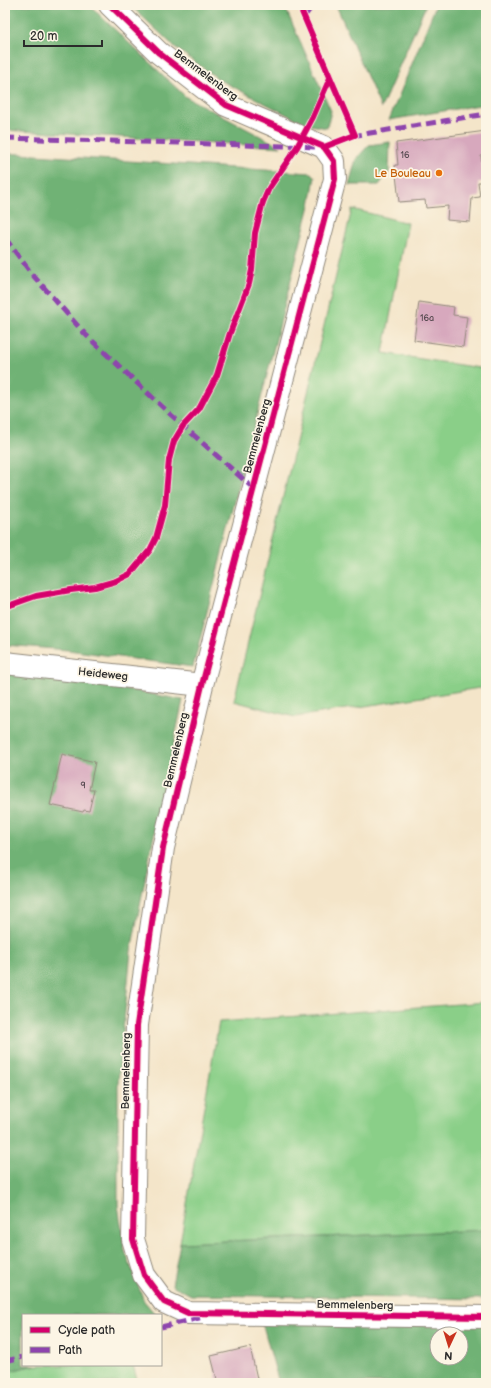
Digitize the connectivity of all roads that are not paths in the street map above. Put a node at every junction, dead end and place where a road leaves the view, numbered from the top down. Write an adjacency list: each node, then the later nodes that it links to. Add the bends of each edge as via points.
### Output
1 (110, 5): 3 (street, Bemmelenberg, via 159,53 226,105 324,147 334,161 336,179)
2 (5, 663): 3 (street, Heideweg)
3 (202, 685): 4 (street, Bemmelenberg, via 163,848 137,1025 133,1239 144,1275 164,1302 188,1313)
4 (486, 1317)

